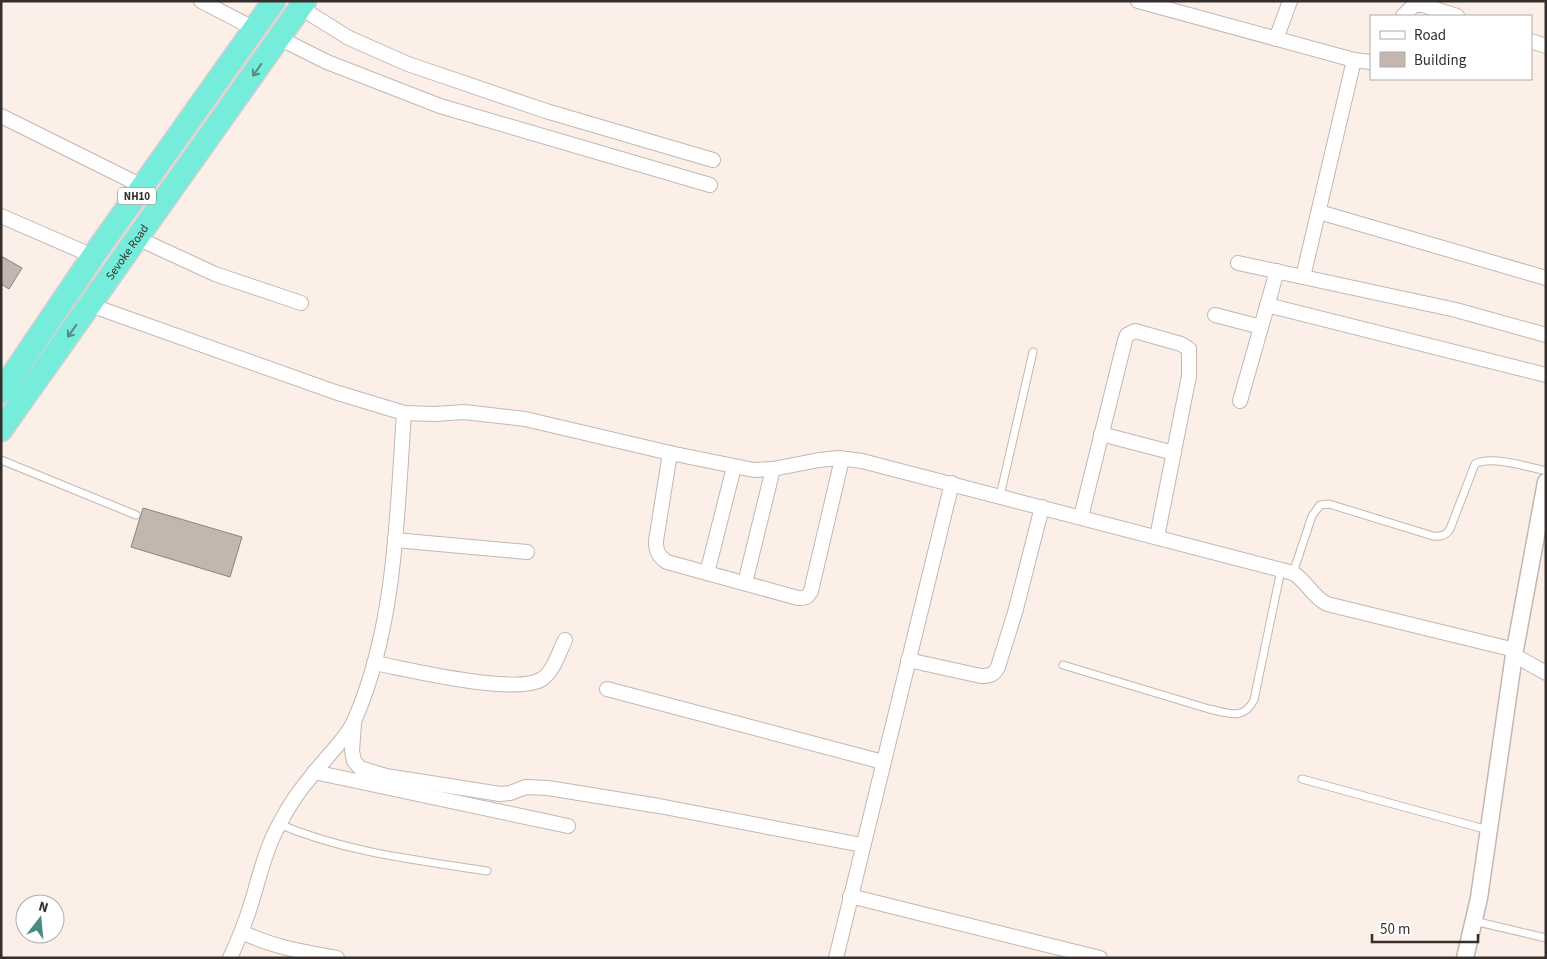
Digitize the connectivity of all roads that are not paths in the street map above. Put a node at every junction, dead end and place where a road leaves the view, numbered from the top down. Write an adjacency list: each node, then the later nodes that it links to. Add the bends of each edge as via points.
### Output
1 (201, 1): 8 (street)
2 (274, 1): 8 (highway, Sevoke Road / NH10)
3 (1138, 1): 10 (street)
4 (1290, 1): 10 (street)
5 (303, 4): 9 (highway, Sevoke Road); 16 (street, via 312,15 349,38 408,64 546,111)
6 (1404, 15): 7 (street, via 1414,4 1423,4)
7 (1454, 15)
8 (255, 29): 18 (highway, Sevoke Road / NH10)
9 (279, 38): 17 (street, via 327,62 440,106); 21 (highway, Sevoke Road, one-way to 21)
10 (1276, 39): 13 (street)
11 (1532, 41): 12 (street)
12 (1546, 46)
13 (1354, 60): 14 (street); 19 (street)
14 (1370, 62)
15 (1, 116): 18 (street)
16 (713, 160)
17 (710, 185)
18 (144, 187): 22 (highway, Sevoke Road / NH10)
19 (1318, 212): 25 (street); 26 (street)
20 (1, 216): 22 (street)
21 (137, 238): 27 (street, via 215,274); 28 (highway, Sevoke Road)
22 (93, 256): 35 (highway, Sevoke Road / NH10)
23 (1238, 263): 24 (street)
24 (1276, 271): 25 (street); 29 (street)
25 (1303, 277): 32 (street, via 1456,310)
26 (1546, 278)
27 (301, 303)
28 (90, 305): 37 (street, via 335,392); 38 (highway, Sevoke Road, one-way to 38)
29 (1267, 305): 31 (street); 34 (street)
30 (1215, 315): 31 (street)
31 (1261, 327): 36 (street)
32 (1546, 335)
33 (1033, 352): 49 (lane)
34 (1546, 375)
35 (1, 392)
36 (1240, 401)
37 (404, 413): 40 (street, via 464,412 525,419); 54 (street)
38 (1, 430)
39 (1101, 434): 41 (street); 41 (street, via 1125,340 1135,331 1181,344 1188,350 1189,376); 52 (street)
40 (670, 453): 44 (street); 57 (street, via 656,550 667,562)
41 (1174, 453): 53 (street)
42 (842, 459): 45 (street, via 819,460); 48 (street); 58 (street, via 808,596 798,598)
43 (1, 460): 51 (lane)
44 (734, 467): 45 (street); 57 (street)
45 (772, 470): 58 (street)
46 (1546, 471): 56 (lane, via 1500,462 1480,461 1475,464 1448,534 1442,536 1432,536 1329,504 1320,505)
47 (1546, 482): 60 (street)
48 (952, 484): 49 (street); 61 (street)
49 (1000, 496): 50 (street)
50 (1042, 507): 52 (street); 61 (street, via 1016,609 995,673 981,676)
51 (136, 515)
52 (1081, 517): 53 (street)
53 (1157, 537): 56 (street)
54 (395, 540): 55 (street); 62 (street, via 382,632)
55 (527, 552)
56 (1287, 571): 60 (street, via 1299,577 1316,597 1327,604); 63 (lane, via 1254,700 1242,714 1209,709)
57 (707, 573): 58 (street)
58 (745, 584)
59 (565, 640): 62 (street, via 548,674 526,685 468,680)
60 (1514, 653): 64 (street); 72 (street)
61 (908, 660): 67 (street)
62 (374, 663): 66 (street)
63 (1063, 665)
64 (1546, 673)
65 (607, 689): 67 (street)
66 (355, 720): 68 (street); 73 (street, via 354,761 360,768 386,776 500,794 526,787 548,788)
67 (883, 762): 73 (street)
68 (314, 772): 70 (street); 71 (street)
69 (1302, 780): 72 (lane)
70 (279, 824): 74 (lane, via 339,845); 77 (street, via 263,862)
71 (568, 826)
72 (1488, 831): 76 (street)
73 (862, 845): 75 (street)
74 (487, 871)
75 (850, 896): 81 (street); 82 (street)
76 (1474, 920): 78 (lane); 83 (street)
77 (242, 932): 79 (street); 80 (street, via 262,941)
78 (1546, 938)
79 (230, 958)
80 (337, 958)
81 (836, 958)
82 (1100, 958)
83 (1465, 958)

